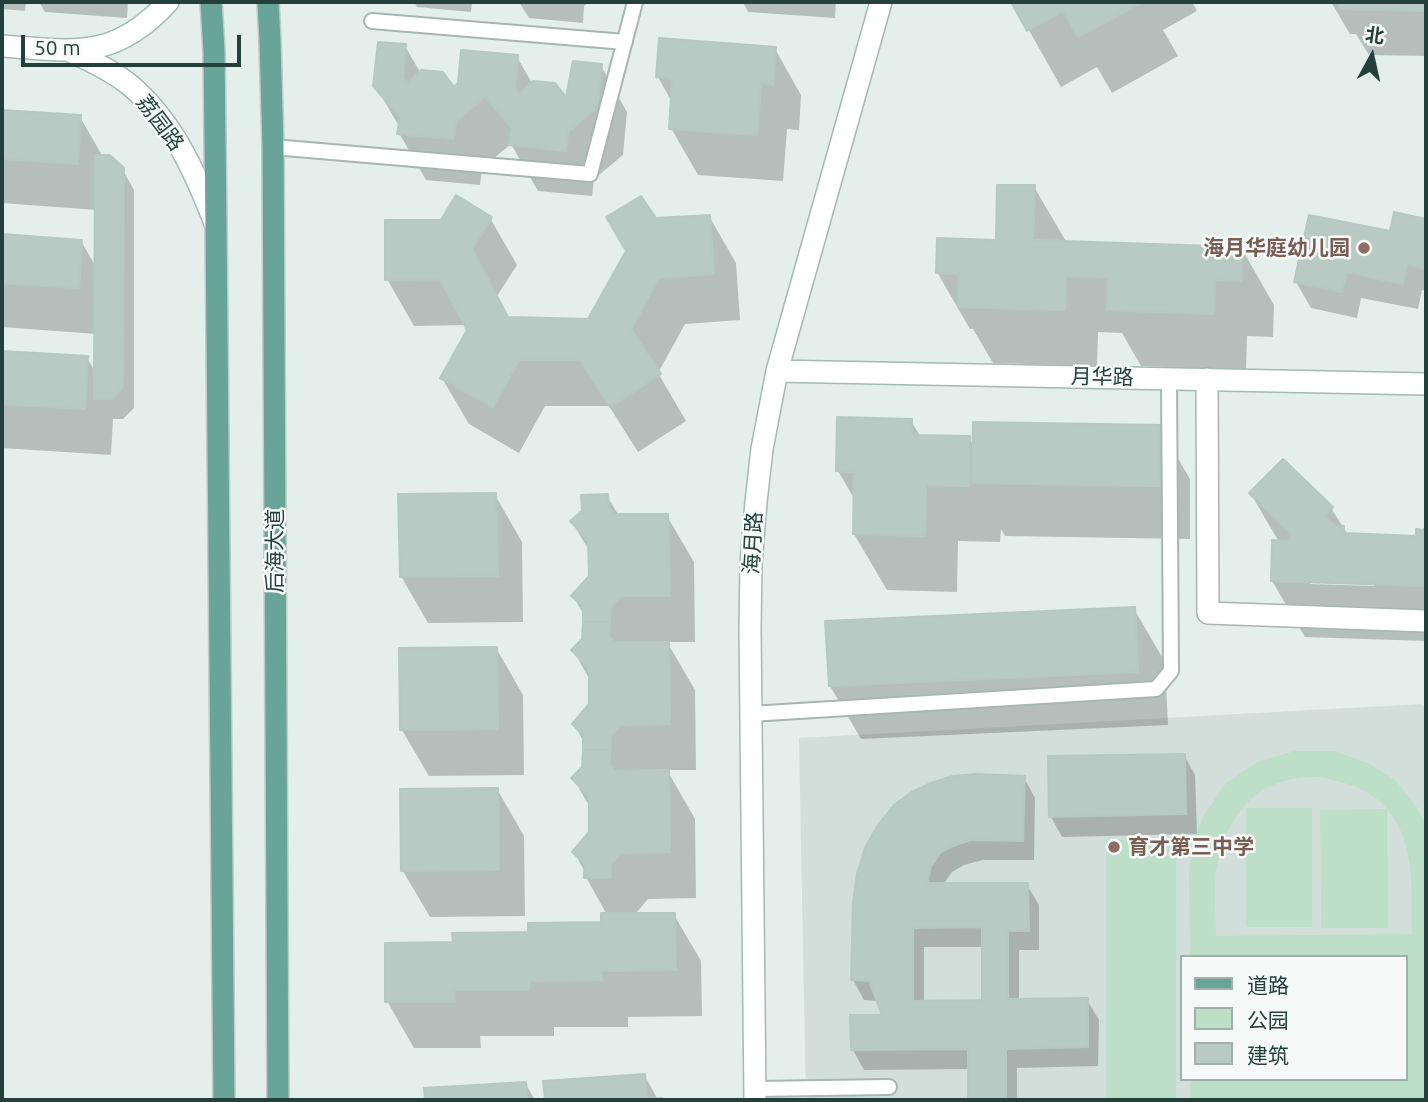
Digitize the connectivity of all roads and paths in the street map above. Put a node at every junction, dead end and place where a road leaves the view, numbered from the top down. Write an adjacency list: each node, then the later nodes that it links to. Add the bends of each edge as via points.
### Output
1 (168, 2): 9 (street, 荔园路, via 132,34 110,44)
2 (211, 2): 11 (main road)
3 (268, 2): 10 (main road, 后海大道)
4 (635, 2): 7 (lane)
5 (881, 2): 12 (street, 海月路)
6 (372, 21): 7 (lane)
7 (625, 42): 10 (lane, via 590,174)
8 (2, 46): 9 (street, 荔园路)
9 (70, 51): 11 (street, 荔园路, via 115,74 156,112 198,178)
10 (273, 147): 21 (main road, 后海大道)
11 (216, 226): 20 (main road)
12 (777, 371): 13 (street, 月华路); 17 (street, 海月路, via 755,502)
13 (1169, 379): 14 (street, 月华路); 17 (lane, via 1171,671 1156,688)
14 (1207, 380): 15 (street, 月华路); 16 (street, via 1208,613)
15 (1426, 384)
16 (1426, 621)
17 (750, 714): 19 (street, 海月路)
18 (889, 1087): 19 (lane)
19 (755, 1094)
20 (224, 1100)
21 (278, 1100)

